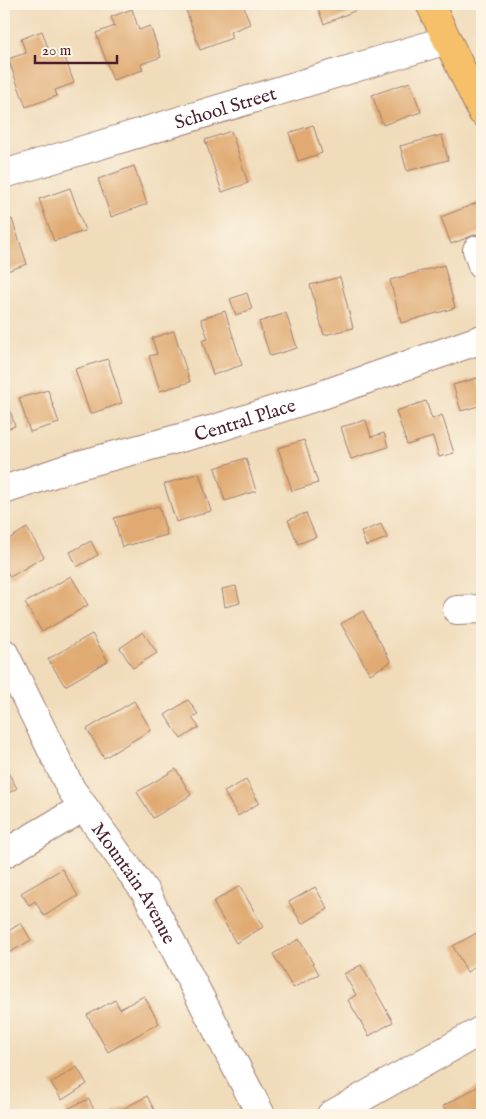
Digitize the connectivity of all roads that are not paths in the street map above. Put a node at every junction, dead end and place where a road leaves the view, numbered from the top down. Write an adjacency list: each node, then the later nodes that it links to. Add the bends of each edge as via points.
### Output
1 (430, 4): 2 (main road)
2 (447, 40): 3 (main road); 4 (street, School Street)
3 (482, 112)
4 (4, 174)
5 (482, 339): 6 (street, Central Place, via 322,396 75,466)
6 (4, 490)
7 (4, 652): 8 (street, Mountain Avenue, via 71,789)
8 (84, 807): 9 (street); 11 (street, Mountain Avenue, via 146,894)
9 (4, 854)
10 (482, 1030): 12 (street)
11 (261, 1115)
12 (331, 1115)

